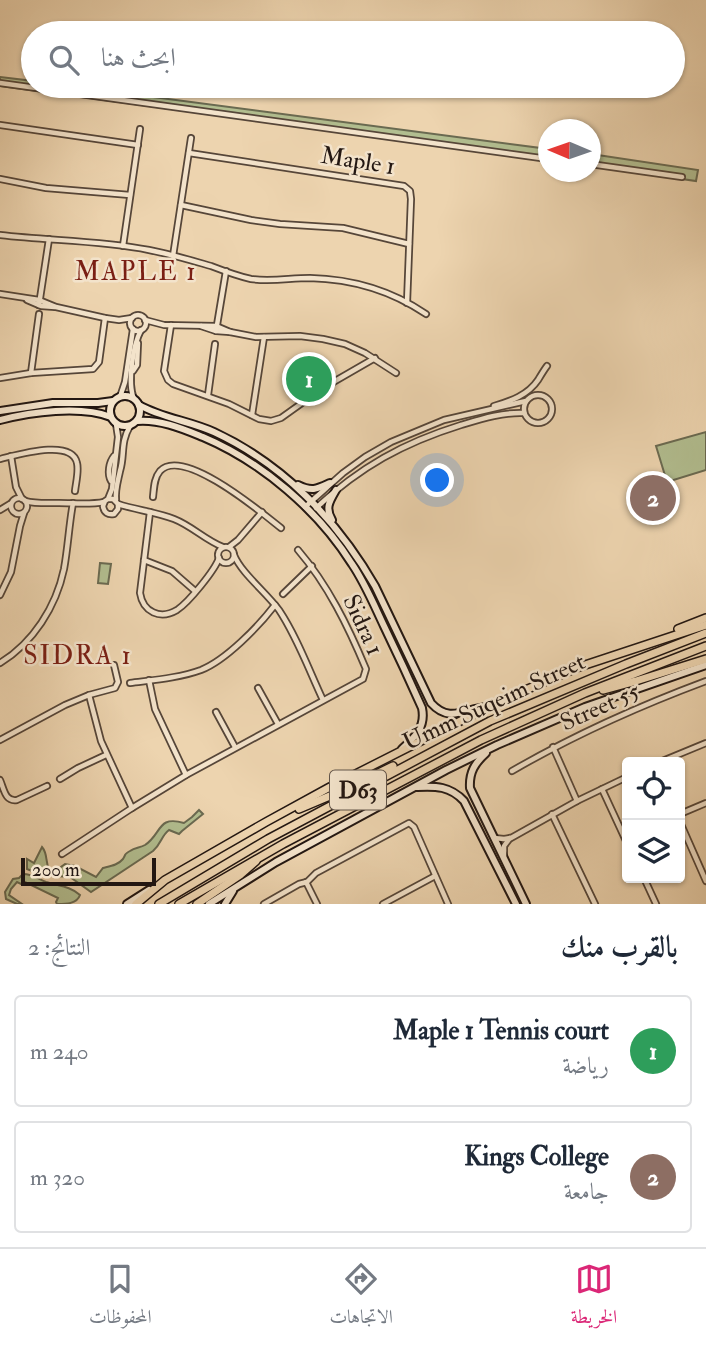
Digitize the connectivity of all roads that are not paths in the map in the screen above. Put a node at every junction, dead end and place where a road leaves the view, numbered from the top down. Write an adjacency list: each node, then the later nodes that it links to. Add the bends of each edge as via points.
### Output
1 (0, 83): 2 (street)
2 (21, 86)
3 (108, 98): 9 (street)
4 (0, 125): 7 (street)
5 (140, 129): 7 (street)
6 (191, 138): 8 (street)
7 (138, 145): 13 (street)
8 (188, 153): 14 (street); 17 (street, Maple 1, via 404,186 411,199)
9 (538, 158)
10 (601, 166): 11 (street)
11 (682, 177)
12 (0, 179): 13 (street)
13 (130, 195): 18 (street)
14 (181, 205): 17 (street, via 262,222 352,230); 19 (street)
15 (0, 235): 16 (street)
16 (50, 239): 18 (street); 22 (street)
17 (410, 244): 23 (street, Maple 1)
18 (123, 246): 19 (street)
19 (173, 256): 20 (street)
20 (226, 271): 23 (street, via 258,280 347,282); 34 (street)
21 (0, 294): 22 (street)
22 (40, 303): 26 (street)
23 (407, 303): 25 (street)
24 (39, 314): 39 (street)
25 (426, 314)
26 (105, 318): 28 (street); 39 (street, via 95,367)
27 (132, 318): 28 (street); 29 (street, via 137,315); 32 (street)
28 (119, 320): 32 (street)
29 (145, 320): 30 (street); 33 (street)
30 (158, 324): 31 (street); 33 (street)
31 (170, 325): 34 (street); 42 (street, via 166,377 173,384)
32 (132, 328): 33 (street); 43 (street)
33 (143, 329): 46 (street, via 132,372 131,393)
34 (218, 329): 35 (street)
35 (264, 337): 37 (street, via 323,339); 50 (street)
36 (215, 344): 42 (street)
37 (375, 358): 40 (street); 50 (street, via 278,419 267,421)
38 (547, 366): 47 (street, via 527,391)
39 (31, 373): 41 (street)
40 (396, 373)
41 (0, 378)
42 (208, 395): 50 (street)
43 (120, 397): 44 (street); 46 (street, via 130,396)
44 (113, 401): 48 (street); 51 (street)
45 (526, 401): 47 (street); 49 (street); 49 (street, via 541,394 550,400 552,410 541,423)
46 (136, 402): 53 (street, via 140,411); 58 (street, via 229,439)
47 (486, 410): 59 (street, via 444,420 391,442)
48 (0, 411)
49 (524, 413): 62 (street, via 503,414 424,437 377,460)
50 (252, 415)
51 (111, 417): 52 (street, via 69,411); 54 (street)
52 (0, 420)
53 (136, 421): 55 (street); 71 (street, via 164,423 212,441 247,459)
54 (116, 424): 55 (street); 65 (street, via 118,437)
55 (130, 426): 67 (street, via 115,488)
56 (11, 456): 57 (street); 60 (street); 61 (street, via 60,449 68,452 78,466)
57 (0, 459)
58 (294, 483): 59 (street, via 314,490); 71 (street)
59 (330, 483): 71 (street)
60 (16, 487): 64 (street); 66 (street)
61 (75, 491)
62 (336, 491): 72 (street); 84 (street, via 327,511)
63 (153, 497): 80 (street, via 159,472 180,465 226,487)
64 (24, 500): 66 (street); 69 (street); 77 (street)
65 (106, 500): 67 (street); 70 (street); 73 (street)
66 (12, 502): 75 (street); 76 (street)
67 (117, 502): 74 (street); 78 (street)
68 (74, 503): 69 (street); 70 (street); 104 (street, via 55,597 32,634)
69 (37, 504): 77 (street)
70 (91, 504): 73 (street)
71 (308, 504): 72 (street); 81 (street)
72 (317, 508): 81 (street); 84 (street)
73 (103, 509): 78 (street)
74 (134, 509): 78 (street); 79 (street)
75 (0, 510): 76 (street)
76 (14, 512): 77 (street); 83 (street)
77 (25, 512): 83 (street)
78 (117, 512)
79 (150, 512): 85 (street, via 172,518); 89 (street)
80 (262, 512): 82 (street); 86 (street)
81 (311, 513): 124 (street, via 353,565 422,708 419,732)
82 (281, 528)
83 (19, 529): 96 (street, via 11,572)
84 (340, 534): 114 (street, via 375,586 430,703 454,715)
85 (212, 541): 86 (street); 88 (street)
86 (230, 550): 88 (street); 90 (street, via 232,560); 92 (street)
87 (298, 550): 91 (street, Sidra 1)
88 (218, 555): 90 (street); 93 (street)
89 (144, 560): 94 (street, via 172,571); 94 (street, via 140,593 151,612 170,613)
90 (226, 562): 92 (street); 93 (street)
91 (312, 566): 95 (street); 113 (street, Sidra 1, via 366,669 363,679)
92 (240, 567): 97 (street)
93 (214, 569): 94 (street)
94 (195, 591)
95 (283, 594)
96 (0, 595)
97 (275, 605): 107 (street, via 221,659 191,673); 113 (street)
98 (706, 618): 103 (main road, Umm Suqeim Street)
99 (706, 625): 103 (main road)
100 (706, 633): 120 (main road, Umm Suqeim Street / D63, via 517,708)
101 (706, 646): 111 (main road, Umm Suqeim Street / D63)
102 (706, 659): 111 (main road, Umm Suqeim Street / D63)
103 (595, 661): 114 (main road)
104 (0, 663)
105 (114, 665): 112 (street, via 116,686)
106 (706, 665): 121 (street, via 600,701)
107 (149, 680): 109 (street); 127 (street, via 155,709)
108 (706, 681): 122 (street, Street 55)
109 (130, 683)
110 (258, 688): 116 (street)
111 (585, 694): 145 (main road, Umm Suqeim Street / D63, via 481,740)
112 (89, 695): 117 (street); 123 (street)
113 (323, 700): 116 (street, Sidra 1)
114 (489, 707): 124 (main road)
115 (216, 712): 119 (street)
116 (278, 724): 119 (street, Sidra 1)
117 (0, 740)
118 (706, 743): 125 (street)
119 (235, 747): 127 (street, Sidra 1)
120 (439, 747): 139 (main road); 157 (main road, Umm Suqeim Street / D63)
121 (492, 747): 132 (street); 142 (street, via 471,772 470,784)
122 (553, 747): 126 (street, Street 55); 134 (street)
123 (106, 755): 128 (street); 136 (street)
124 (396, 755): 139 (main road)
125 (672, 757)
126 (512, 771)
127 (186, 775): 136 (street, Sidra 1)
128 (60, 779)
129 (622, 779): 133 (street)
130 (0, 780): 131 (street, via 12,801)
131 (47, 786)
132 (415, 787): 151 (street); 166 (street, via 440,786 458,795)
133 (602, 789): 134 (street); 140 (street)
134 (577, 801): 138 (street)
135 (706, 803): 137 (street)
136 (132, 808): 144 (street, Sidra 1)
137 (685, 812)
138 (552, 814): 143 (street); 168 (street)
139 (279, 815): 150 (main road)
140 (622, 832)
141 (685, 833): 148 (street)
142 (494, 838): 143 (street); 147 (street)
143 (510, 838): 147 (street, via 504,849)
144 (62, 854)
145 (262, 855): 158 (main road, Umm Suqeim Street / D63); 159 (main road)
146 (706, 862): 148 (street)
147 (506, 863): 167 (street)
148 (699, 865): 152 (street)
149 (435, 876): 153 (street, via 417,834 407,823); 164 (street); 165 (street)
150 (165, 880): 155 (street); 156 (main road)
151 (245, 880): 160 (street); 161 (street)
152 (706, 881)
153 (306, 882): 162 (street); 163 (street)
154 (646, 883): 169 (street)
155 (127, 904)
156 (136, 904)
157 (159, 904)
158 (179, 904)
159 (197, 904)
160 (209, 904)
161 (225, 904)
162 (264, 904)
163 (317, 904)
164 (383, 904)
165 (449, 904)
166 (516, 904)
167 (526, 904)
168 (595, 904)
169 (656, 904)

